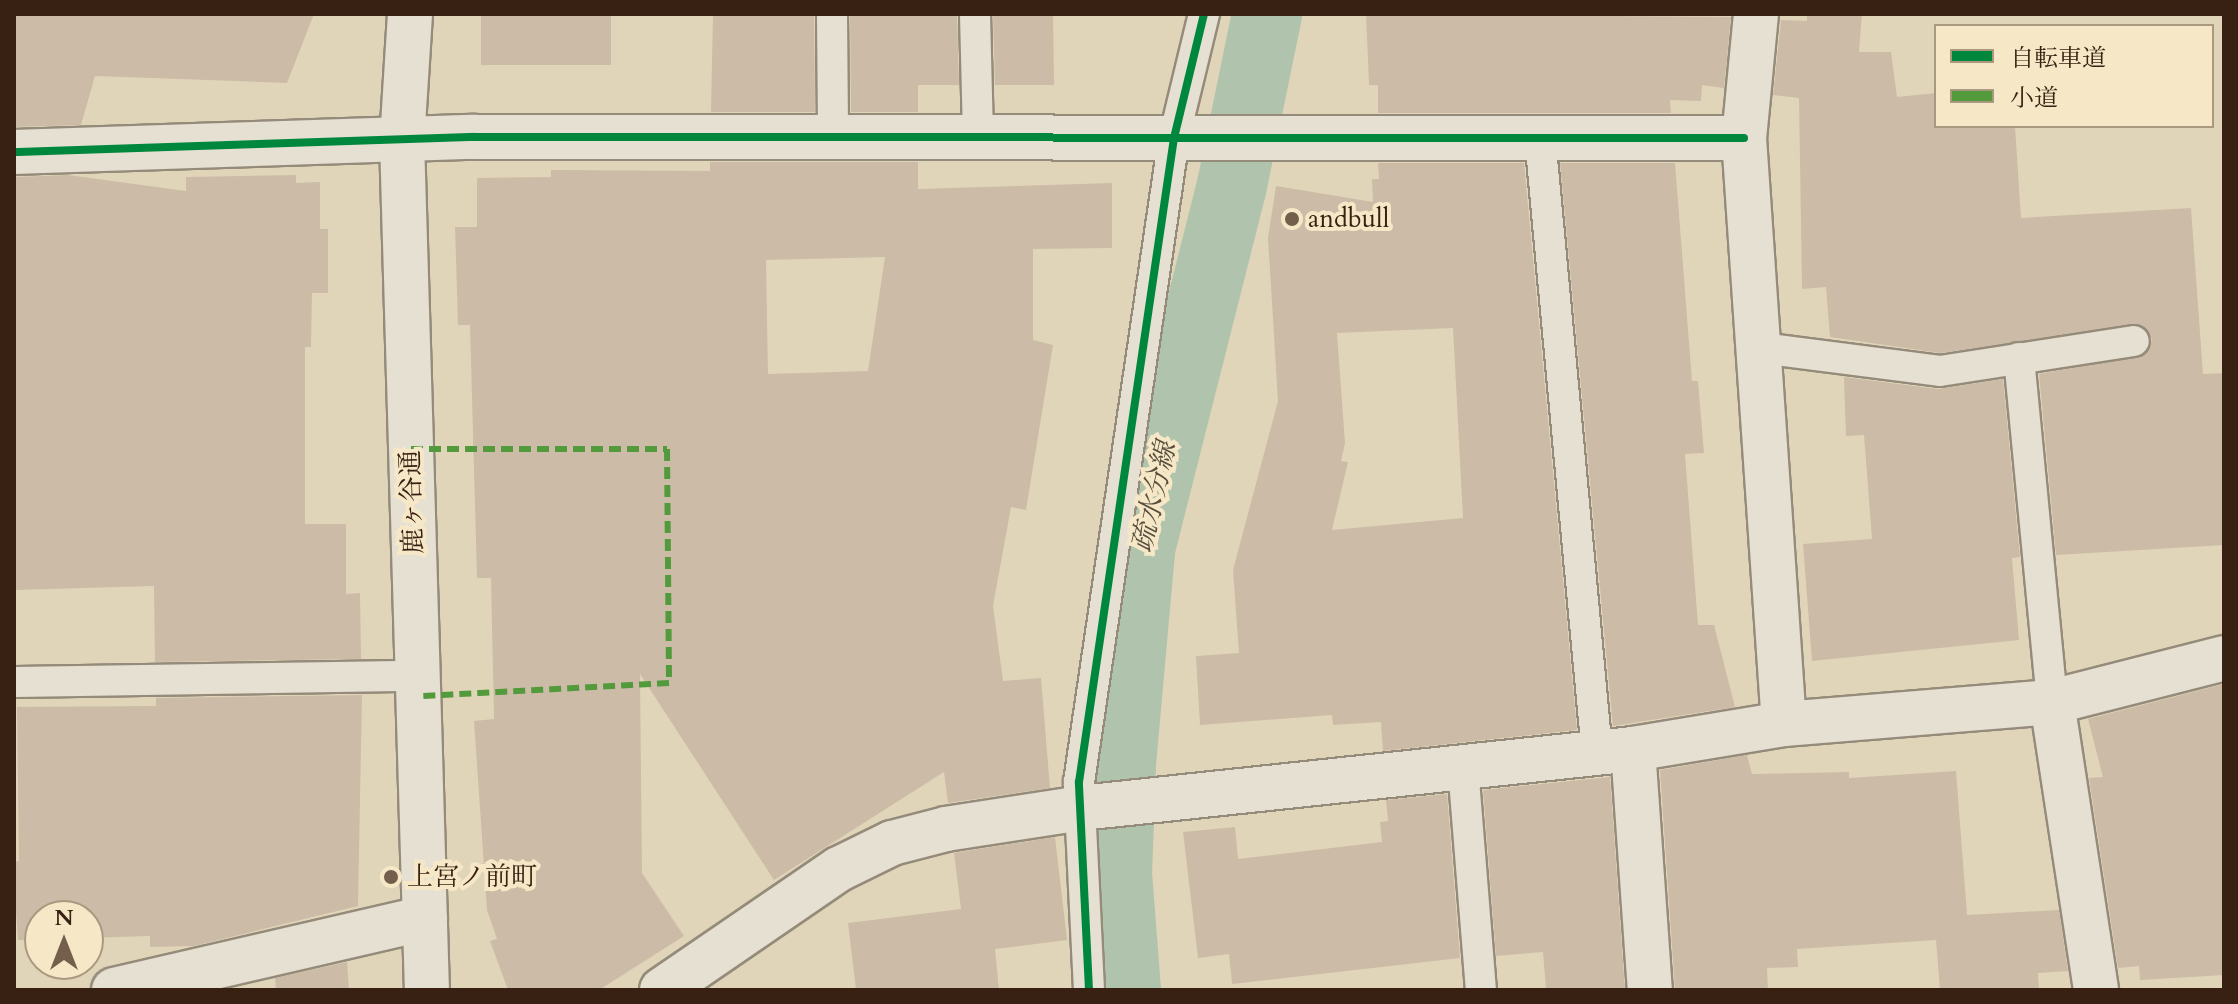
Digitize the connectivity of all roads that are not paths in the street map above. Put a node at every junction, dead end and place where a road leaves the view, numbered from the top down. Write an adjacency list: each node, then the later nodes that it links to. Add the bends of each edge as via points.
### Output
1 (410, 14): 11 (street, 鹿ヶ谷通)
2 (832, 14): 7 (lane)
3 (975, 14): 8 (lane)
4 (1204, 14): 9 (lane)
5 (1756, 14): 10 (street)
6 (1540, 137): 9 (street); 10 (street); 21 (lane)
7 (833, 138): 8 (street); 11 (street)
8 (978, 138): 9 (street)
9 (1196, 138): 23 (lane, via 1112,541 1079,782)
10 (1744, 138): 14 (street)
11 (402, 140): 12 (street); 17 (street, 鹿ヶ谷通)
12 (14, 152)
13 (2134, 341): 15 (lane)
14 (1761, 348): 15 (lane, via 1940,371); 20 (street)
15 (2019, 358): 19 (lane)
16 (2224, 658): 19 (street)
17 (417, 676): 18 (lane); 24 (street, 鹿ヶ谷通)
18 (14, 682)
19 (2052, 702): 20 (street); 31 (street)
20 (1784, 724): 21 (street)
21 (1615, 751): 22 (street); 30 (street)
22 (1463, 767): 23 (street); 29 (lane)
23 (1088, 808): 27 (street, via 946,829 892,843 839,869); 28 (lane)
24 (425, 918): 25 (street); 26 (street, 鹿ヶ谷通)
25 (114, 990)
26 (427, 990)
27 (662, 990)
28 (1089, 990)
29 (1481, 990)
30 (1650, 990)
31 (2096, 990)

